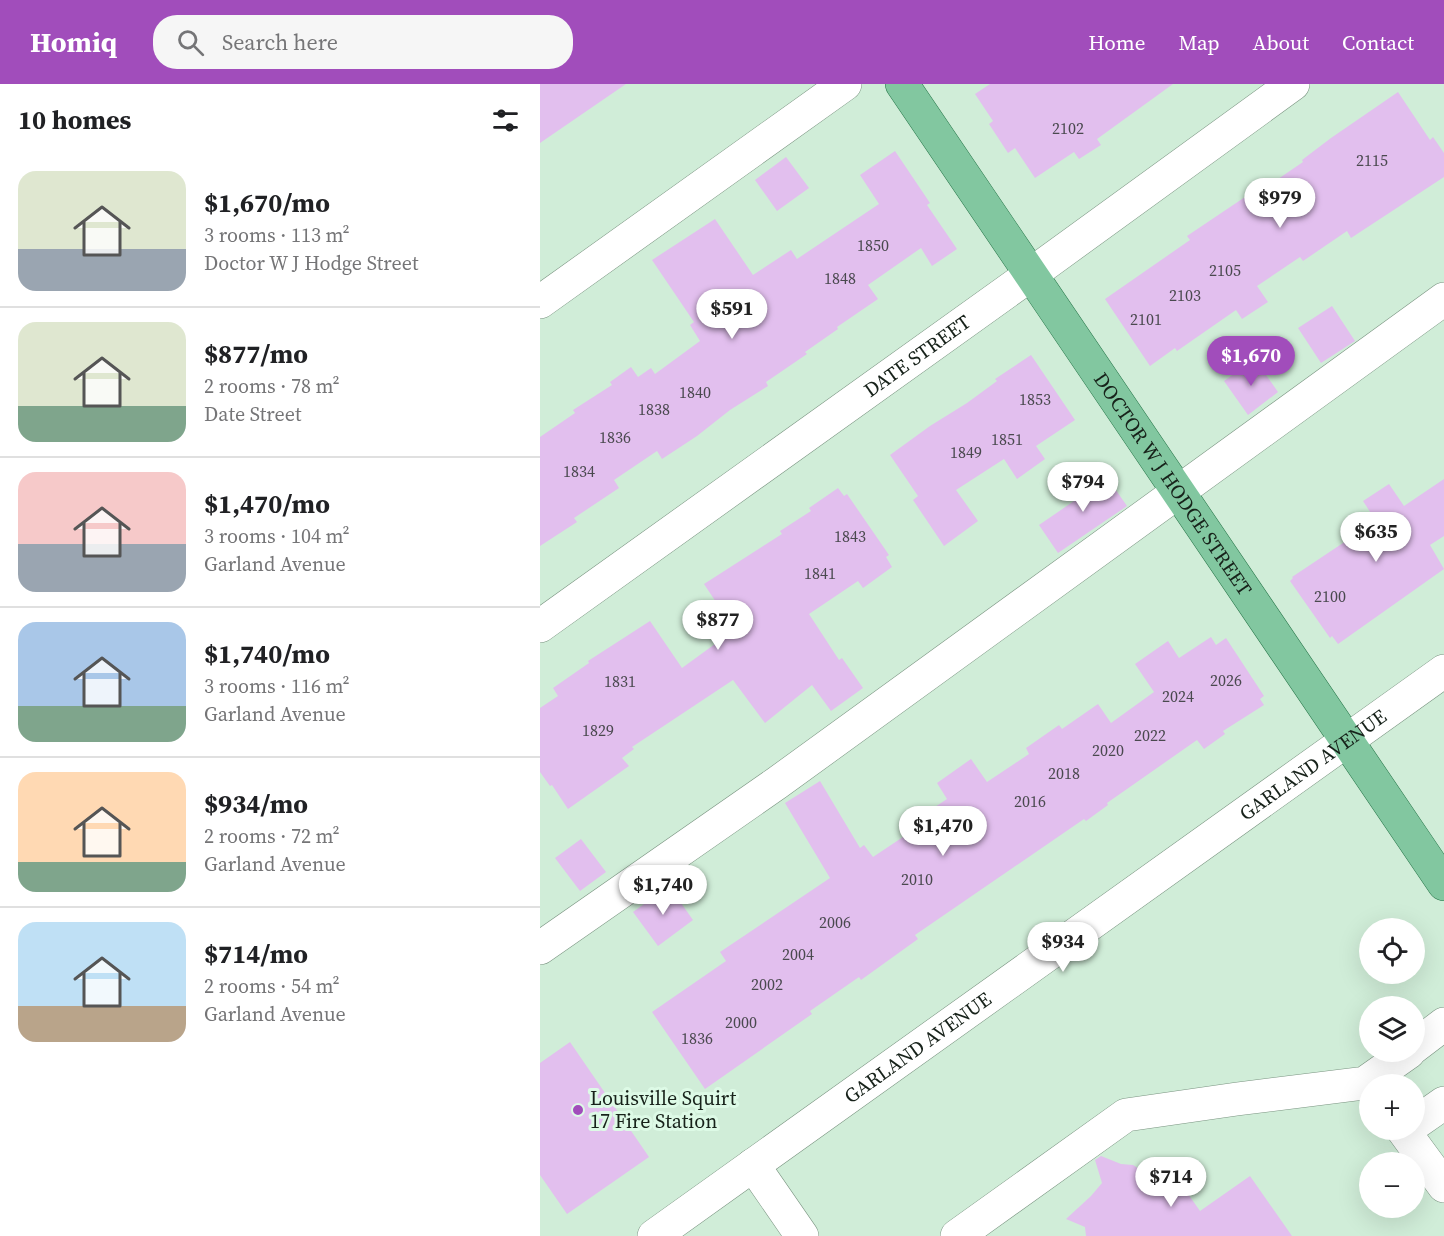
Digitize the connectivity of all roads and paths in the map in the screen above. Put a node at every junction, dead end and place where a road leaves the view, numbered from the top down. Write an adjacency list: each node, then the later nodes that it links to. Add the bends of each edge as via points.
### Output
1 (845, 84): 6 (street)
2 (902, 84): 4 (main road, DOCTOR W J HODGE STREET)
3 (1293, 84): 4 (street, DATE STREET)
4 (1030, 275): 7 (main road, DOCTOR W J HODGE STREET); 8 (street, DATE STREET)
5 (1444, 299): 7 (street)
6 (540, 302)
7 (1177, 492): 10 (main road, DOCTOR W J HODGE STREET); 12 (street, via 777,783)
8 (540, 626)
9 (1444, 671): 10 (street, GARLAND AVENUE)
10 (1346, 741): 11 (main road, DOCTOR W J HODGE STREET); 21 (street, GARLAND AVENUE)
11 (1444, 884)
12 (540, 948)
13 (1444, 1024): 14 (street)
14 (1425, 1039)
15 (1397, 1062): 16 (street)
16 (1382, 1074)
17 (1359, 1087): 25 (street, via 1126,1115)
18 (1444, 1103): 19 (street)
19 (1425, 1116)
20 (1414, 1140): 22 (street)
21 (753, 1165): 23 (street, GARLAND AVENUE); 24 (street)
22 (1444, 1186)
23 (654, 1236)
24 (802, 1236)
25 (957, 1236)

